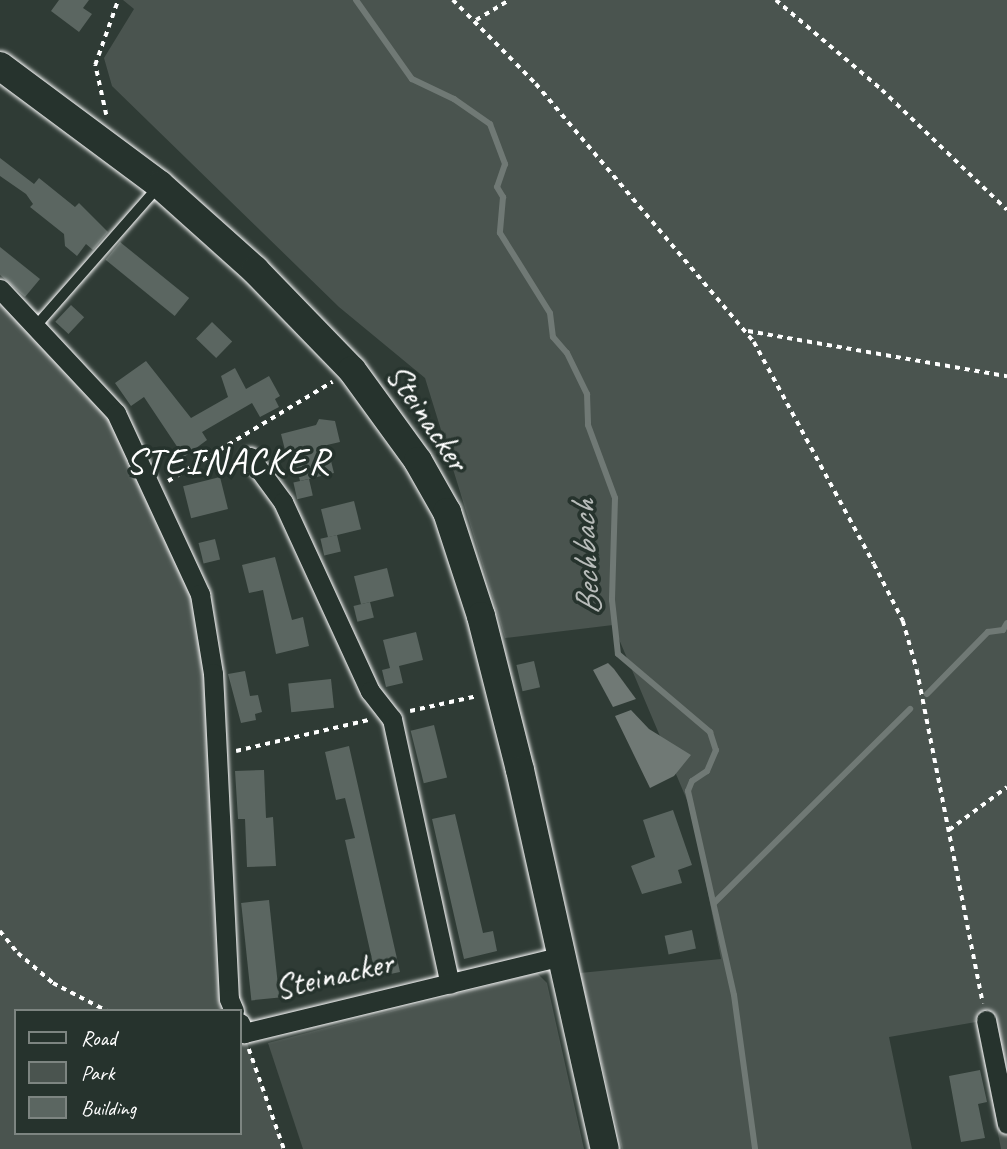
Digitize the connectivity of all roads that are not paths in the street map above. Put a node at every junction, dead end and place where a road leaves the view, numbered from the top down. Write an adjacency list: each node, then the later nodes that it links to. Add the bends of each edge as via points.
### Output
1 (0, 66): 2 (main road, Steinacker)
2 (160, 185): 4 (lane); 6 (main road, Steinacker, via 255,270 352,370 418,461 447,512 481,616)
3 (0, 289): 4 (street, Steinacker)
4 (35, 327): 8 (street, Steinacker, via 116,414 200,594 213,673 229,999)
5 (250, 457): 7 (street, via 283,502 370,691 389,715)
6 (562, 956): 7 (street, Steinacker); 12 (main road, Steinacker)
7 (450, 984): 10 (street, Steinacker)
8 (233, 1009)
9 (986, 1020): 11 (street)
10 (242, 1028)
11 (1007, 1124)
12 (605, 1149)

